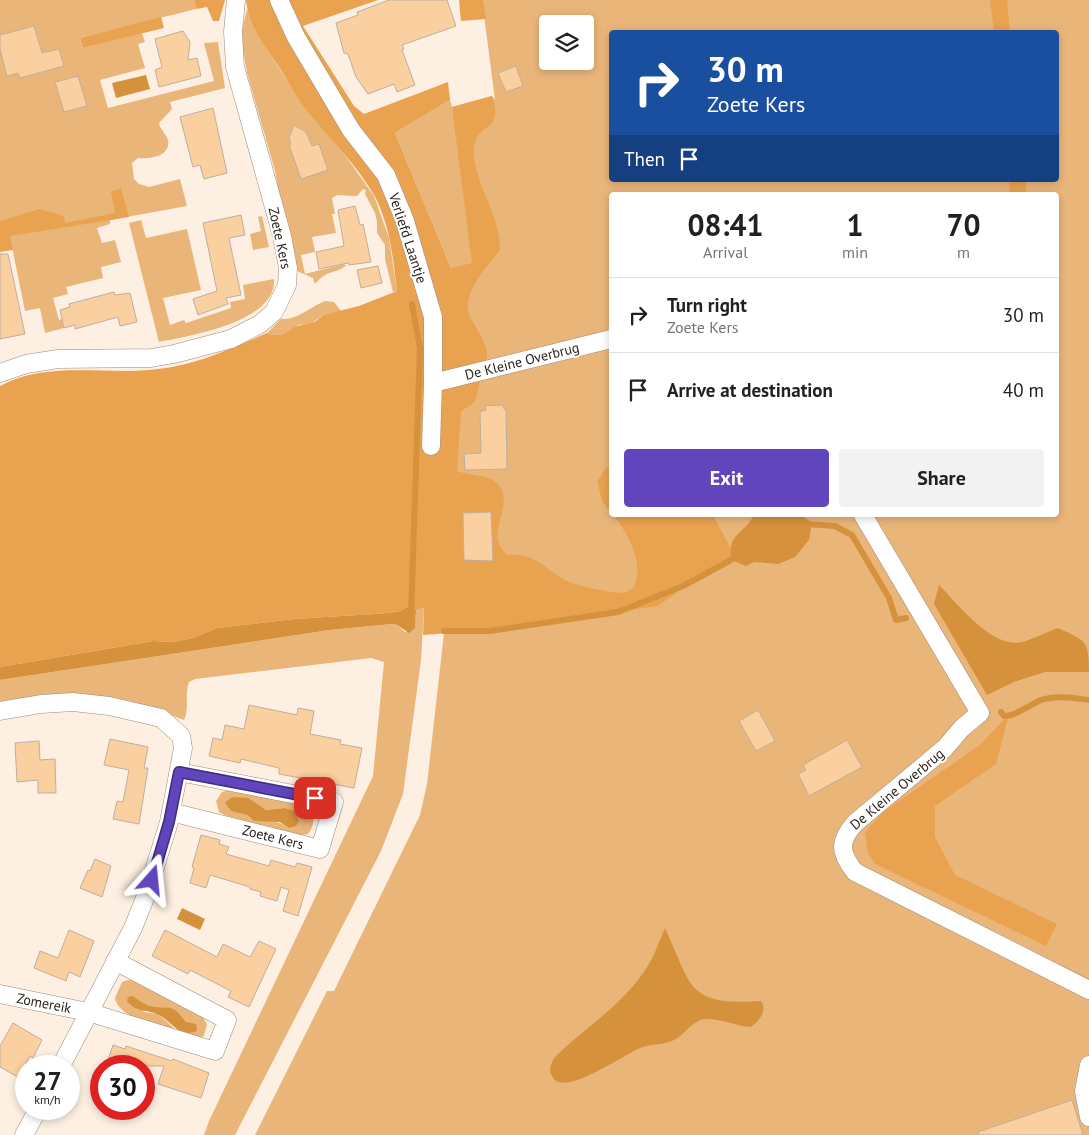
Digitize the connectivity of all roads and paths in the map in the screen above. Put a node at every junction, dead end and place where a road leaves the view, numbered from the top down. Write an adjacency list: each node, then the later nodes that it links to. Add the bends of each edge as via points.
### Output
1 (236, 0): 4 (street, Zoete Kers, via 233,32 236,67 288,268 287,285 274,312 260,324 231,339 174,354 151,358 51,360)
2 (279, 0): 5 (street, Verliefd Laantje, via 296,37 351,130 386,175 405,221 433,317)
3 (609, 339): 5 (street, De Kleine Overbrug)
4 (0, 373)
5 (433, 383): 6 (street, Verliefd Laantje)
6 (431, 446)
7 (864, 517): 12 (street, De Kleine Overbrug, via 980,713 945,748 855,823 845,834 844,858 855,872)
8 (0, 711): 9 (street, via 73,702 109,706 161,718 181,736 184,748)
9 (179, 772): 10 (street); 10 (street, Zoete Kers, via 334,802 320,849)
10 (171, 812): 11 (street, via 148,893)
11 (115, 961): 14 (street); 14 (street, via 228,1020 215,1051)
12 (1089, 990)
13 (0, 994): 14 (street, Zomereik)
14 (88, 1012): 15 (street)
15 (66, 1055)
16 (1089, 1065): 17 (street, via 1084,1091)
17 (1089, 1117)
18 (32, 1120): 19 (street)
19 (24, 1135)

